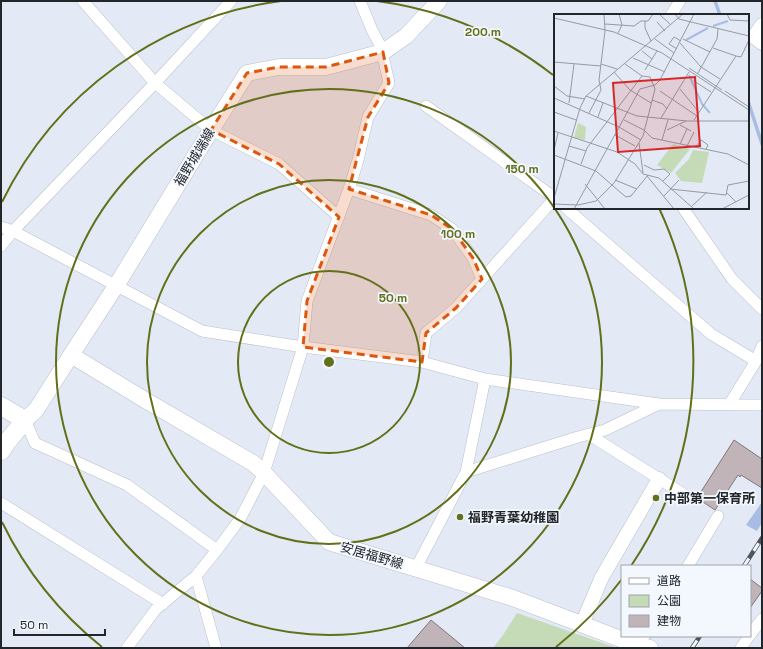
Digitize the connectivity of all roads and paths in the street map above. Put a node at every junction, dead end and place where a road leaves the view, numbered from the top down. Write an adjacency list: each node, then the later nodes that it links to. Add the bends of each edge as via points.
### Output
1 (83, 1): 10 (street)
2 (231, 1): 10 (street)
3 (360, 1): 9 (street)
4 (439, 1): 9 (main road, 福野城端線, via 406,36)
5 (680, 1): 6 (street)
6 (672, 14)
7 (762, 25): 8 (street, via 754,37)
8 (762, 43)
9 (383, 52): 12 (main road, 福野城端線, via 326,67 279,67 247,73); 13 (street, via 389,83 368,117)
10 (155, 83): 12 (street); 20 (street)
11 (426, 106): 14 (street)
12 (211, 130): 18 (street, via 279,164); 23 (main road, 福野城端線)
13 (349, 189): 18 (street); 22 (street, via 431,216 452,229 473,258)
14 (554, 197)
15 (554, 199): 22 (street)
16 (567, 209): 28 (street, via 711,334)
17 (684, 209): 24 (street, via 732,279)
18 (339, 217): 26 (street, via 307,301)
19 (1, 227): 20 (street)
20 (13, 231): 21 (street); 23 (street)
21 (1, 246)
22 (482, 279): 29 (street, via 456,308 426,333)
23 (116, 286): 26 (street, via 202,331); 27 (main road, 福野城端線)
24 (762, 309)
25 (762, 346): 28 (street)
26 (303, 347): 29 (street); 39 (street)
27 (71, 355): 35 (main road, 福野城端線, via 36,410); 39 (main road, 安居福野線, via 253,463)
28 (756, 361): 32 (street)
29 (422, 362): 30 (street)
30 (485, 379): 31 (street); 38 (street)
31 (659, 404): 32 (street); 36 (street, via 606,430)
32 (729, 405): 33 (street)
33 (762, 405)
34 (1, 406): 35 (main road)
35 (25, 420): 37 (main road); 44 (street, via 35,443 127,485)
36 (588, 434): 38 (street); 40 (street)
37 (1, 451)
38 (466, 472): 46 (street)
39 (264, 473): 44 (street, via 240,519); 46 (main road, 安居福野線, via 329,542)
40 (659, 479): 41 (street); 50 (street, via 602,577)
41 (688, 497)
42 (1, 504): 48 (street)
43 (718, 516): 45 (street)
44 (218, 550): 47 (street)
45 (689, 565)
46 (416, 568): 50 (main road, 安居福野線, via 513,598)
47 (196, 576): 48 (street); 57 (street)
48 (163, 604): 56 (street, via 156,609)
49 (762, 619): 51 (street)
50 (582, 624): 52 (main road, 安居福野線)
51 (751, 635)
52 (621, 636)
53 (625, 637): 55 (main road, 安居福野線)
54 (749, 637): 58 (street)
55 (645, 643)
56 (127, 648)
57 (216, 648)
58 (741, 648)

